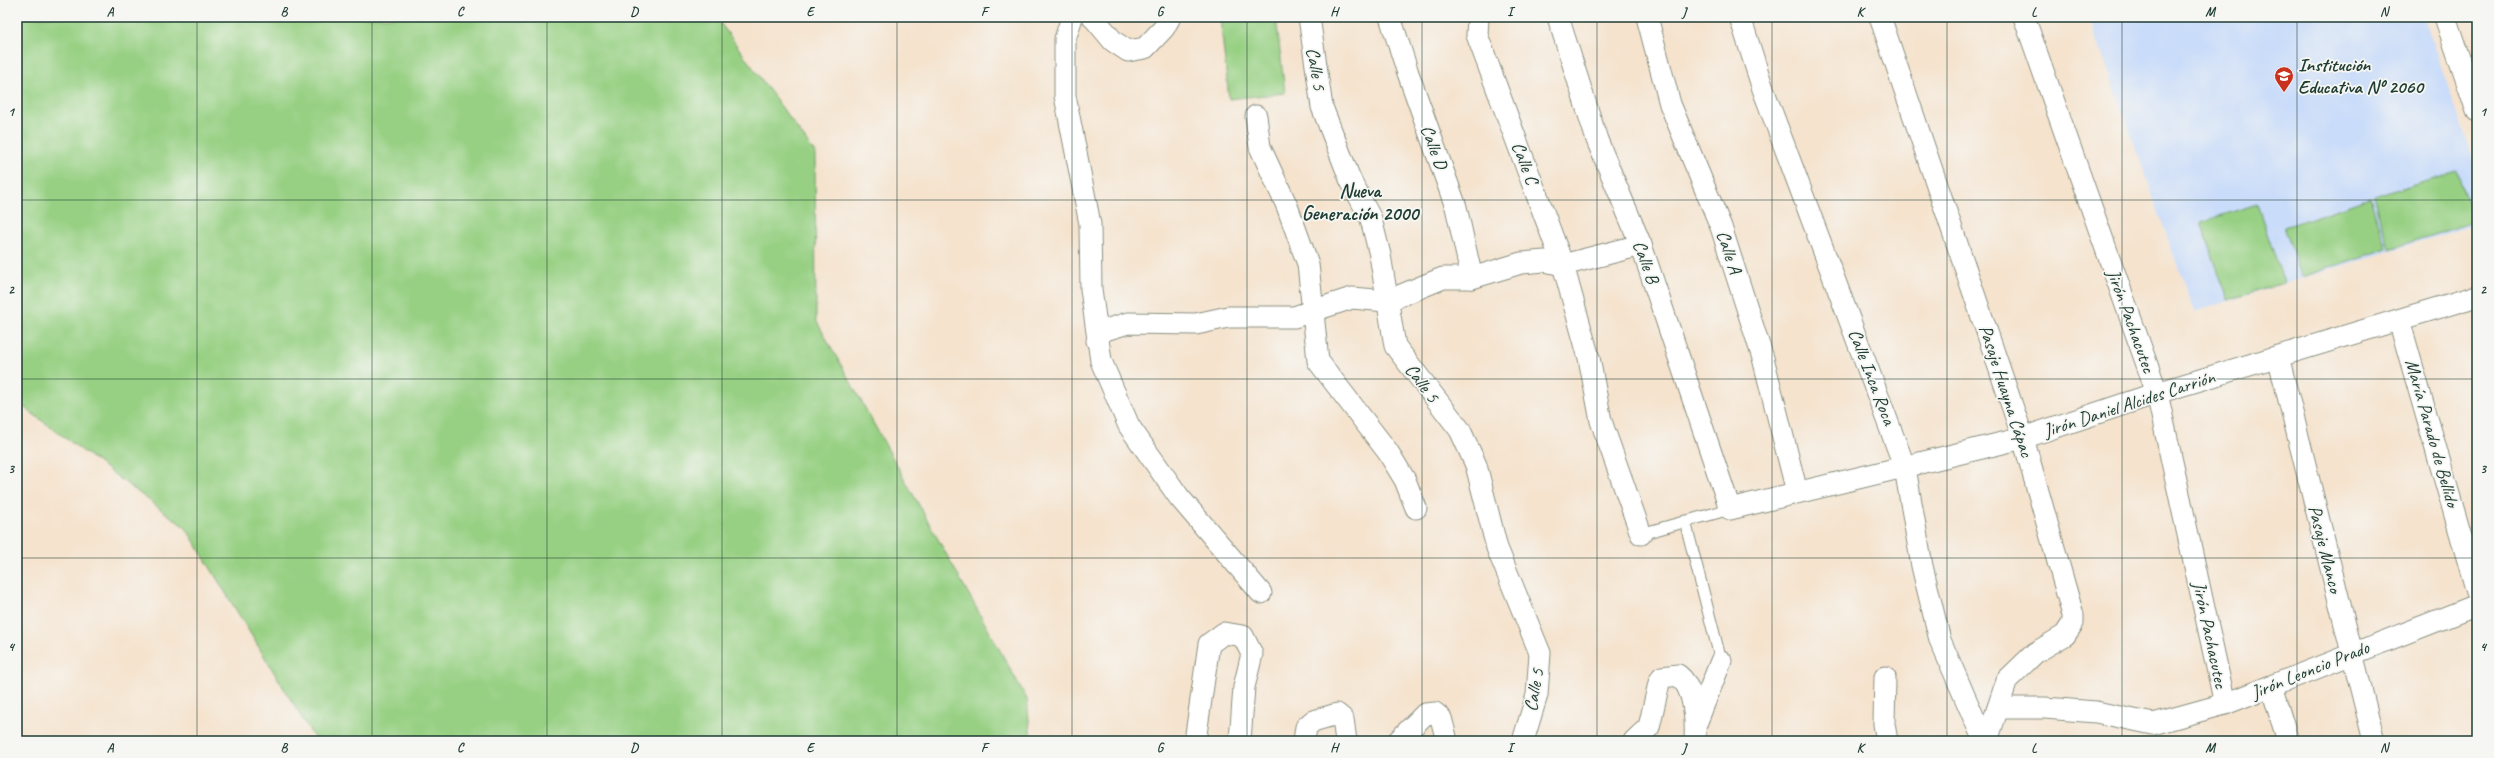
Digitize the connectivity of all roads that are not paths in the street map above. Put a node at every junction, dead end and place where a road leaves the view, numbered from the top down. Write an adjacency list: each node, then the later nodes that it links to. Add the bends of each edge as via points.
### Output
1 (1072, 17): 22 (street, via 1065,39 1065,96 1090,224 1091,289)
2 (1093, 17): 3 (street, via 1113,41 1128,51 1145,48 1164,28)
3 (1170, 17)
4 (1309, 17): 19 (street, Calle 5, via 1322,107 1350,179 1371,219)
5 (1390, 17): 17 (street, Calle D, via 1456,207)
6 (1478, 17): 16 (street, Calle C, via 1477,35)
7 (1558, 17): 15 (street, Calle B, via 1597,140)
8 (1647, 17): 27 (street, Calle A, via 1670,104 1722,227 1761,351)
9 (1740, 17): 26 (street, Calle Inca Roca, via 1763,89)
10 (1880, 17): 25 (street, Pasaje Huayna Cápac)
11 (2024, 17): 24 (street, Jirón Pachacutec)
12 (2445, 17): 13 (street)
13 (2477, 111)
14 (1256, 116): 20 (street, via 1260,148 1287,206 1308,264)
15 (1641, 245): 16 (street); 29 (street, Calle B)
16 (1563, 265): 17 (street, via 1545,261 1521,263); 31 (street, Calle C, via 1589,358 1601,421)
17 (1472, 278): 19 (street, via 1443,278)
18 (2477, 296): 21 (street, Jirón Daniel Alcides Carrión)
19 (1386, 301): 20 (street, via 1352,298); 50 (street, Calle 5, via 1394,346 1460,430 1476,465 1497,548 1540,653 1537,695)
20 (1313, 310): 22 (street, via 1294,317 1228,317 1196,324 1128,323 1102,331); 28 (street, via 1318,362 1388,452 1405,480)
21 (2400, 320): 23 (street, Jirón Daniel Alcides Carrión); 32 (street, María Parado de Bellido)
22 (1097, 341): 33 (street, via 1101,361 1129,426 1179,497)
23 (2278, 356): 24 (street, Jirón Daniel Alcides Carrión); 35 (street, Pasaje Manco)
24 (2157, 393): 25 (street, Jirón Daniel Alcides Carrión); 39 (street, Jirón Pachacutec)
25 (2023, 438): 26 (street, Jirón Daniel Alcides Carrión); 40 (street, Pasaje Huayna Cápac, via 2073,615 2073,623 2066,635 2036,653 2007,680)
26 (1905, 468): 27 (street, Jirón Daniel Alcides Carrión); 53 (street, Calle Inca Roca, via 1922,566 1940,640)
27 (1797, 492): 29 (street, Jirón Daniel Alcides Carrión)
28 (1416, 508)
29 (1730, 509): 30 (lane)
30 (1685, 521): 31 (lane); 36 (lane)
31 (1641, 534)
32 (2477, 592)
33 (1261, 593)
34 (2477, 605): 35 (street, Jirón Leoncio Prado)
35 (2351, 653): 38 (street, Jirón Leoncio Prado); 56 (street, Pasaje Manco)
36 (1721, 661): 41 (street)
37 (1885, 677): 52 (street, via 1884,724)
38 (2271, 686): 39 (street, Jirón Leoncio Prado); 55 (street)
39 (2225, 704): 42 (street, Jirón Leoncio Prado)
40 (1998, 708): 42 (street, Jirón Leoncio Prado, via 2096,712); 54 (street, Pasaje Huayna Cápac)
41 (1696, 733): 43 (street, via 1687,684 1678,675 1662,678 1659,683)
42 (2155, 733)
43 (1649, 734): 51 (street)
44 (1195, 741): 45 (street, via 1209,644 1224,633 1243,636 1252,654 1244,687)
45 (1240, 741)
46 (1304, 741): 47 (street, via 1306,727 1313,721 1337,714 1343,719)
47 (1346, 741)
48 (1398, 741): 49 (street, via 1425,714 1435,713 1441,718)
49 (1446, 741)
50 (1523, 741)
51 (1634, 741)
52 (1887, 741)
53 (1984, 741)
54 (1987, 741)
55 (2288, 741)
56 (2374, 741)

